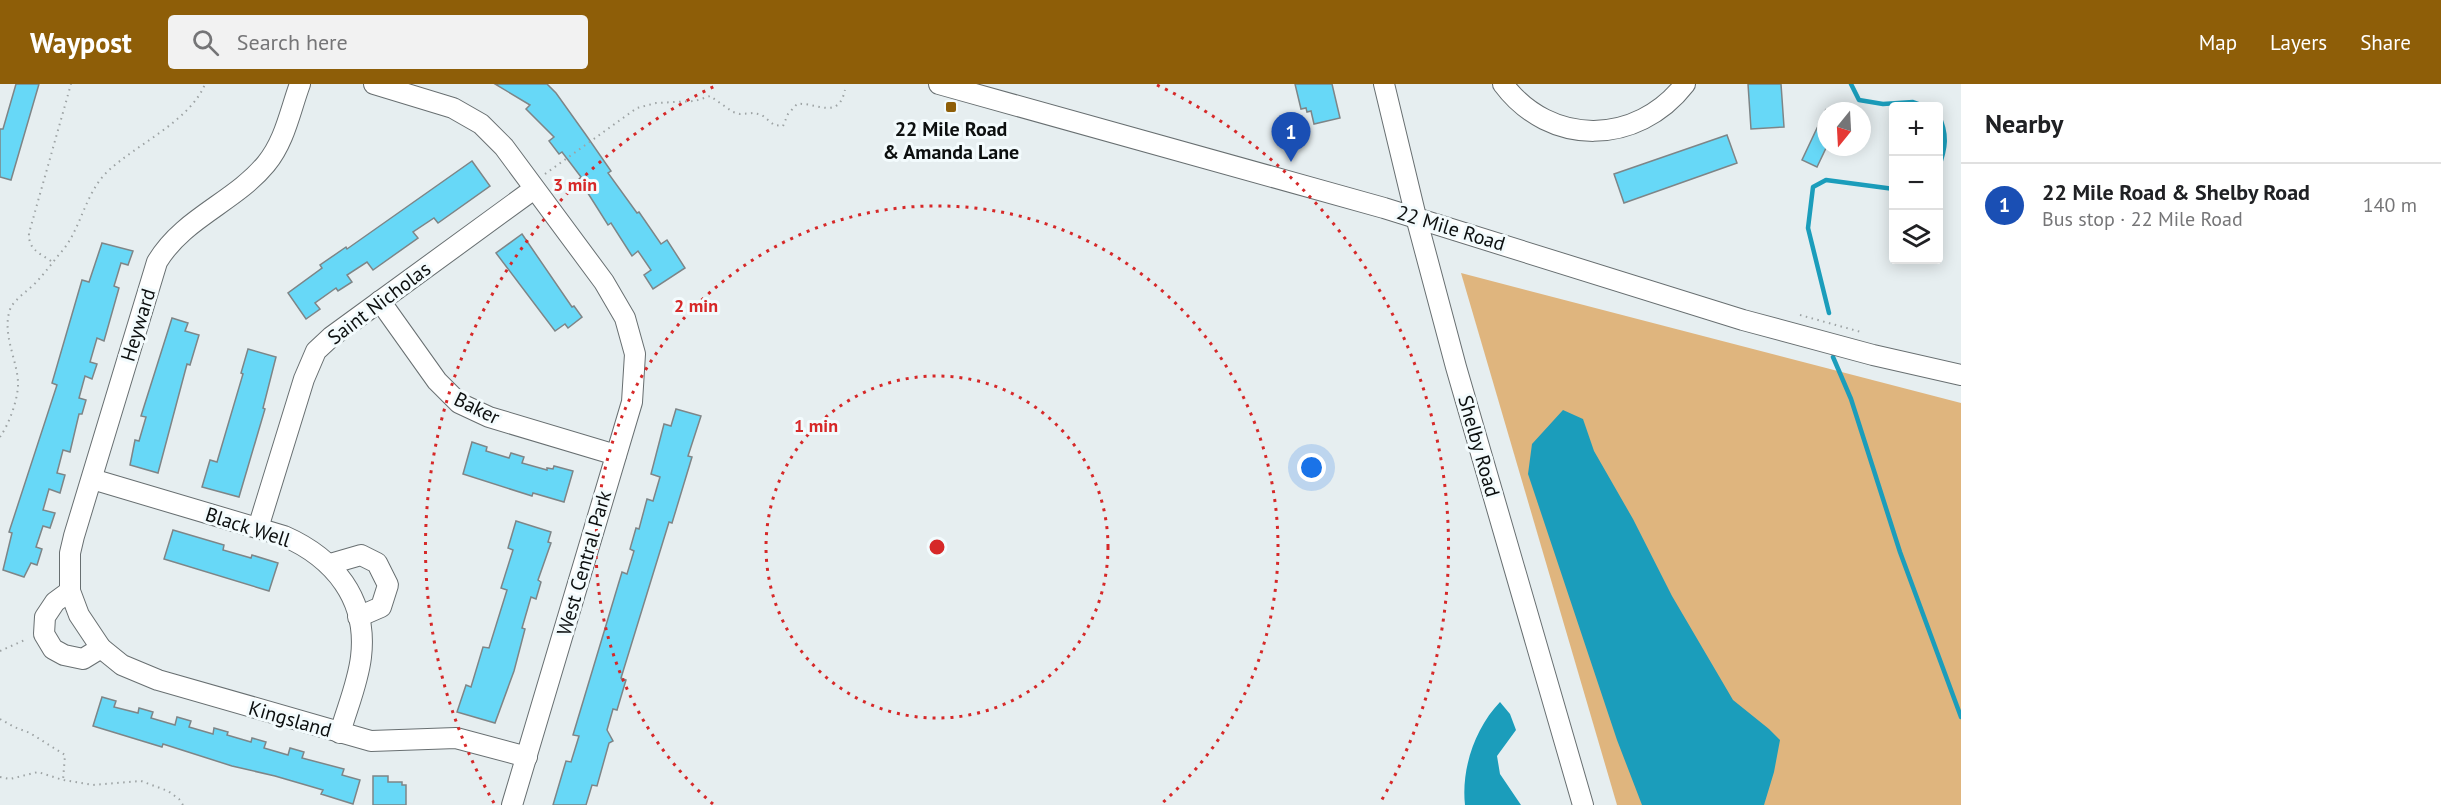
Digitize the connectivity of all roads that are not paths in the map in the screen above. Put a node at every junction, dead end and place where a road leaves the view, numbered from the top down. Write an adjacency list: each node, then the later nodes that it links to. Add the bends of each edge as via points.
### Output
1 (300, 84): 13 (street, Heyward, via 282,138 266,164 180,233 158,262)
2 (374, 84): 8 (street, West Central Park, via 467,115 504,147)
3 (939, 84): 7 (street, 22 Mile Road)
4 (1384, 84): 9 (street, Shelby Road)
5 (1503, 84): 6 (street, via 1527,111 1547,122 1588,131 1625,126 1650,115)
6 (1685, 84)
7 (988, 91): 9 (street, 22 Mile Road, via 1102,131)
8 (534, 189): 10 (street, Saint Nicholas); 12 (street, West Central Park, via 604,282 625,318 635,354 634,384)
9 (1416, 217): 11 (street, 22 Mile Road, via 1743,320); 23 (street, Shelby Road)
10 (380, 301): 12 (street, Baker, via 436,381 459,402 489,417); 14 (street, Saint Nicholas, via 316,351)
11 (1961, 375)
12 (616, 455): 21 (street, West Central Park)
13 (92, 479): 14 (street, Black Well); 16 (street, Heyward, via 70,553)
14 (258, 528): 15 (street, Black Well, via 299,543)
15 (330, 564): 18 (street, Black Well); 18 (street, via 360,555 377,562 388,585 381,607)
16 (70, 591): 17 (street, Heyward); 19 (street, via 55,602 45,617 44,634 52,649 64,656 83,658)
17 (79, 615): 19 (street, Kingsland)
18 (358, 617): 20 (street, Black Well, via 362,645 359,665)
19 (101, 648): 20 (street, Kingsland, via 122,665 158,680)
20 (340, 733): 21 (street, Kingsland, via 387,742 456,738)
21 (527, 757): 22 (street, West Central Park)
22 (513, 805)
23 (1583, 805)

